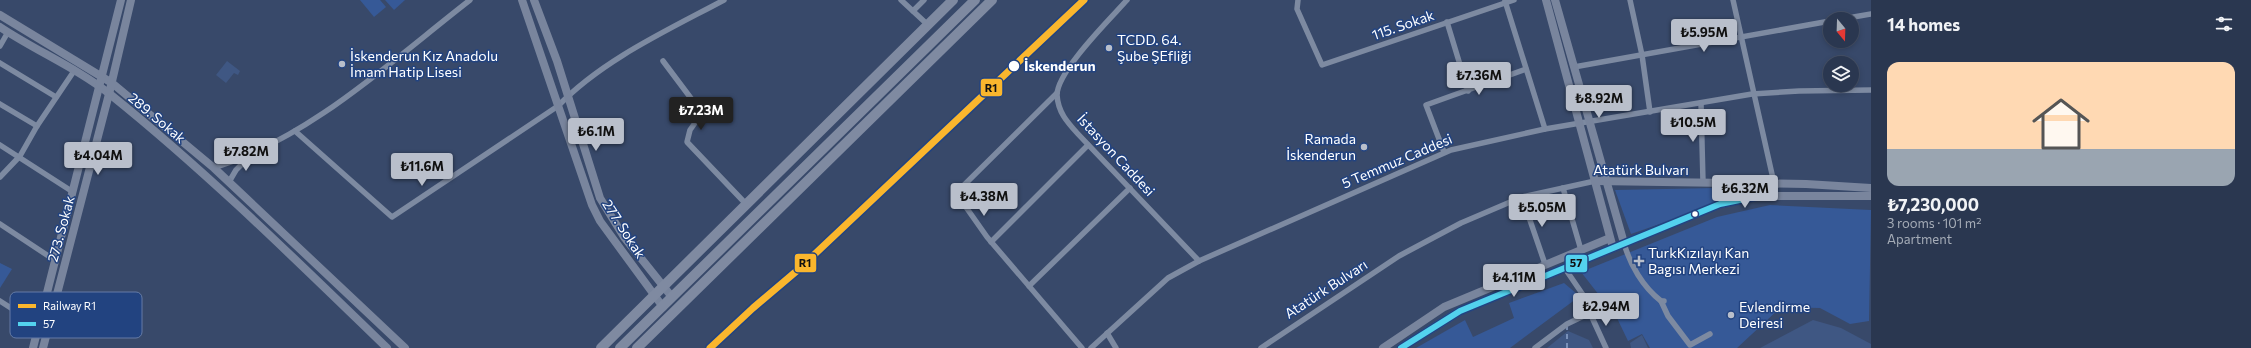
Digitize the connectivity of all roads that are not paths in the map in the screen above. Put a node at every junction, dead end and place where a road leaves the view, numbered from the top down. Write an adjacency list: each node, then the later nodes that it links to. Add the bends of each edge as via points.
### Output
1 (121, 0): 37 (street, 273. Sokak)
2 (131, 0): 38 (street, 273. Sokak)
3 (470, 0): 55 (street, via 350,94)
4 (522, 0): 49 (street, 277. Sokak)
5 (534, 0): 45 (street, 277. Sokak)
6 (724, 0): 45 (street, via 626,53)
7 (901, 0): 20 (street)
8 (924, 0): 20 (street)
9 (953, 0): 26 (highway)
10 (974, 0): 95 (highway)
11 (992, 0): 110 (highway)
12 (1127, 0): 42 (street, via 1084,47 1061,82)
13 (1298, 0): 24 (street, 115. Sokak, via 1297,9 1322,65)
14 (1514, 0): 19 (street, 115. Sokak)
15 (1546, 0): 52 (street)
16 (1555, 0): 34 (street)
17 (1630, 0): 31 (street)
18 (1733, 0): 29 (street)
19 (1505, 2): 24 (street, 115. Sokak); 35 (street)
20 (913, 11): 26 (street)
21 (1871, 14): 23 (street)
22 (0, 15): 37 (street)
23 (1859, 16)
24 (1447, 22): 41 (street)
25 (1823, 22): 29 (street)
26 (928, 26): 74 (highway)
27 (0, 27): 28 (street, 289. Sokak)
28 (8, 32): 30 (street); 36 (street, 289. Sokak)
29 (1742, 38): 31 (street); 44 (street)
30 (0, 46)
31 (1642, 55): 34 (street); 50 (street)
32 (663, 61): 74 (street, via 702,113 690,130 687,142)
33 (0, 63): 46 (street)
34 (1574, 67): 51 (street)
35 (1526, 69): 41 (street); 54 (street)
36 (74, 71): 39 (street, 289. Sokak); 46 (street)
37 (101, 77): 38 (street); 39 (street, 273. Sokak)
38 (112, 83): 43 (street, 273. Sokak); 61 (street)
39 (99, 88): 43 (street, 289. Sokak); 71 (street, 273. Sokak)
40 (1871, 90): 44 (street, 5 Temmuz Caddesi, via 1798,90)
41 (1468, 91): 58 (street, via 1426,105)
42 (1057, 93): 57 (street, İstasyon Caddesi, via 1063,117); 80 (street, via 956,193)
43 (109, 94): 78 (street, 289. Sokak, via 228,195); 93 (street, 273. Sokak)
44 (1755, 94): 47 (street, 5 Temmuz Caddesi); 67 (street)
45 (568, 96): 49 (street); 91 (street, 277. Sokak, via 600,198 624,237)
46 (56, 97): 53 (street)
47 (1701, 103): 50 (street, 5 Temmuz Caddesi); 66 (street)
48 (0, 104): 53 (street)
49 (558, 106): 55 (street, via 392,217); 94 (street, 277. Sokak, via 594,210)
50 (1650, 112): 51 (street, 5 Temmuz Caddesi)
51 (1590, 122): 52 (street, 5 Temmuz Caddesi); 64 (street)
52 (1579, 123): 54 (street, 5 Temmuz Caddesi); 63 (street)
53 (37, 126): 60 (street)
54 (1545, 129): 58 (street, 5 Temmuz Caddesi)
55 (295, 131): 59 (street)
56 (0, 145): 60 (street)
57 (1088, 145): 68 (street, İstasyon Caddesi); 80 (street)
58 (1444, 152): 87 (street, 5 Temmuz Caddesi)
59 (251, 154): 61 (street); 65 (street)
60 (20, 156): 62 (street); 71 (street)
61 (214, 168): 65 (street)
62 (0, 177)
63 (1595, 181): 64 (street, Atatürk Bulvarı); 69 (street, Atatürk Bulvarı); 77 (street)
64 (1607, 181): 66 (street, Atatürk Bulvarı); 81 (street)
65 (229, 182): 76 (street)
66 (1703, 182): 67 (street, Atatürk Bulvarı)
67 (1774, 183): 70 (street, Atatürk Bulvarı)
68 (1130, 188): 87 (street, İstasyon Caddesi); 90 (street)
69 (1563, 188): 73 (street, Atatürk Bulvarı); 84 (street)
70 (1871, 188)
71 (73, 192): 86 (street, 273. Sokak)
72 (1871, 196): 81 (street, via 1758,196 1737,200 1720,204)
73 (1522, 197): 88 (street); 114 (street, Atatürk Bulvarı, via 1460,223 1399,256)
74 (746, 204): 91 (highway)
75 (0, 224): 86 (street)
76 (284, 233): 78 (street); 79 (street)
77 (1610, 238): 82 (street); 84 (street)
78 (276, 241): 83 (street, 289. Sokak)
79 (293, 242): 83 (street); 107 (street)
80 (992, 242): 90 (street)
81 (1624, 244): 82 (street); 101 (street, via 1636,272 1652,294 1662,301 1668,316 1690,345)
82 (1613, 248): 85 (street)
83 (284, 249): 106 (street, 289. Sokak)
84 (1581, 250): 85 (street); 88 (street)
85 (1584, 259): 89 (street)
86 (56, 261): 92 (street, 273. Sokak)
87 (1199, 261): 100 (street, 5 Temmuz Caddesi, via 1168,278)
88 (1545, 264): 115 (street, via 1444,307)
89 (1564, 267): 99 (street, via 1594,311); 116 (street, via 1460,311)
90 (1029, 286): 111 (street)
91 (664, 287): 94 (highway); 95 (street, 277. Sokak)
92 (48, 292)
93 (58, 292)
94 (654, 297): 98 (street, 277. Sokak); 108 (highway)
95 (672, 297): 98 (highway)
96 (0, 301): 97 (street)
97 (10, 307)
98 (663, 307): 109 (highway)
99 (1590, 313): 117 (street, via 1567,324); 118 (street)
100 (1107, 333): 112 (street, 5 Temmuz Caddesi); 113 (street)
101 (1710, 334)
102 (36, 338): 104 (street, 273. Sokak)
103 (46, 338): 105 (street, 273. Sokak)
104 (33, 348)
105 (43, 348)
106 (387, 348)
107 (406, 348)
108 (601, 348)
109 (620, 348)
110 (637, 348)
111 (1082, 348)
112 (1091, 348)
113 (1116, 348)
114 (1261, 348)
115 (1383, 348)
116 (1401, 348)
117 (1535, 348)
118 (1606, 348)

